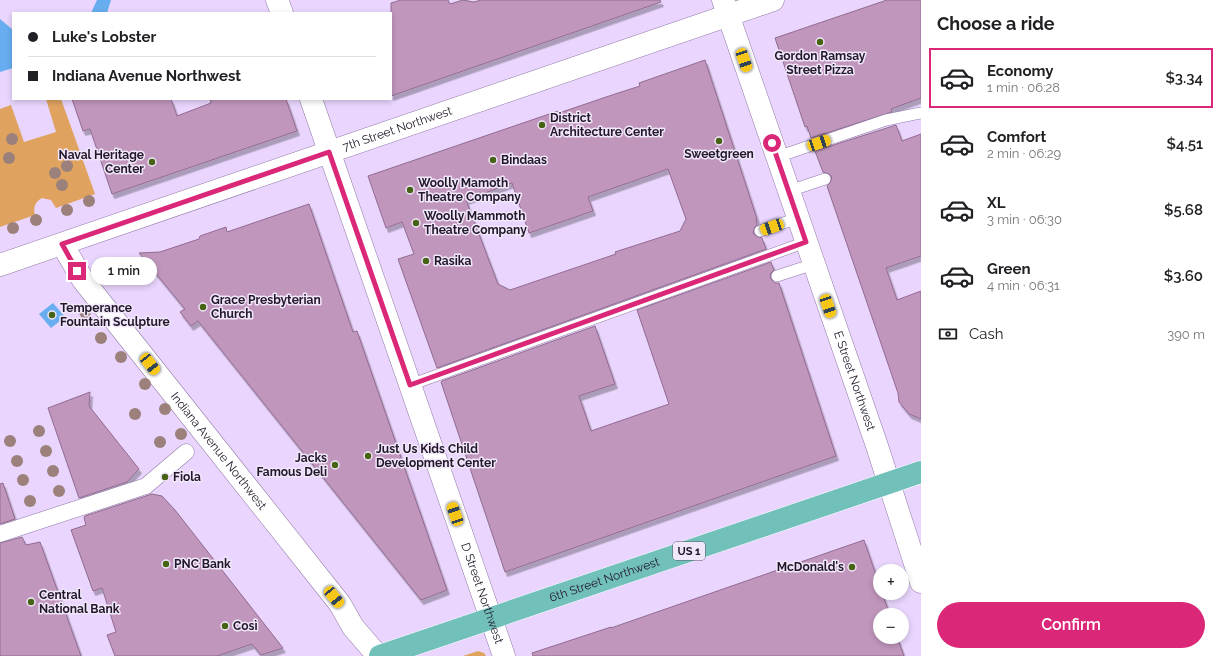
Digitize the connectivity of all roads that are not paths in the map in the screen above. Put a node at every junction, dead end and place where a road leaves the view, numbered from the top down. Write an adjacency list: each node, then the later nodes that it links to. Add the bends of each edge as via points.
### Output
1 (278, 0): 4 (main road)
2 (772, 0): 3 (main road, 7th Street Northwest)
3 (725, 7): 7 (main road, 7th Street Northwest); 8 (main road, E Street Northwest)
4 (282, 12)
5 (311, 100): 7 (main road, D Street Northwest)
6 (921, 113): 8 (lane, via 886,120)
7 (329, 152): 14 (main road, 7th Street Northwest); 18 (main road, D Street Northwest)
8 (777, 157): 10 (main road, E Street Northwest)
9 (825, 179): 10 (lane)
10 (789, 191): 11 (main road, E Street Northwest)
11 (798, 218): 12 (lane); 13 (main road, E Street Northwest)
12 (760, 231)
13 (806, 242): 15 (main road, E Street Northwest); 18 (lane)
14 (62, 244): 16 (main road, 7th Street Northwest); 25 (main road, Indiana Avenue Northwest, via 83,280 340,604 353,627)
15 (814, 264): 17 (lane); 21 (main road, E Street Northwest)
16 (0, 265)
17 (777, 276)
18 (410, 385): 24 (main road, D Street Northwest)
19 (186, 452): 22 (street, via 146,486)
20 (921, 472): 21 (highway, 6th Street Northwest / US 1)
21 (888, 484): 23 (main road, E Street Northwest); 24 (highway, 6th Street Northwest / US 1)
22 (0, 534)
23 (921, 582)
24 (491, 618): 25 (highway, 6th Street Northwest / US 1); 26 (main road, D Street Northwest)
25 (379, 656)
26 (504, 656)

